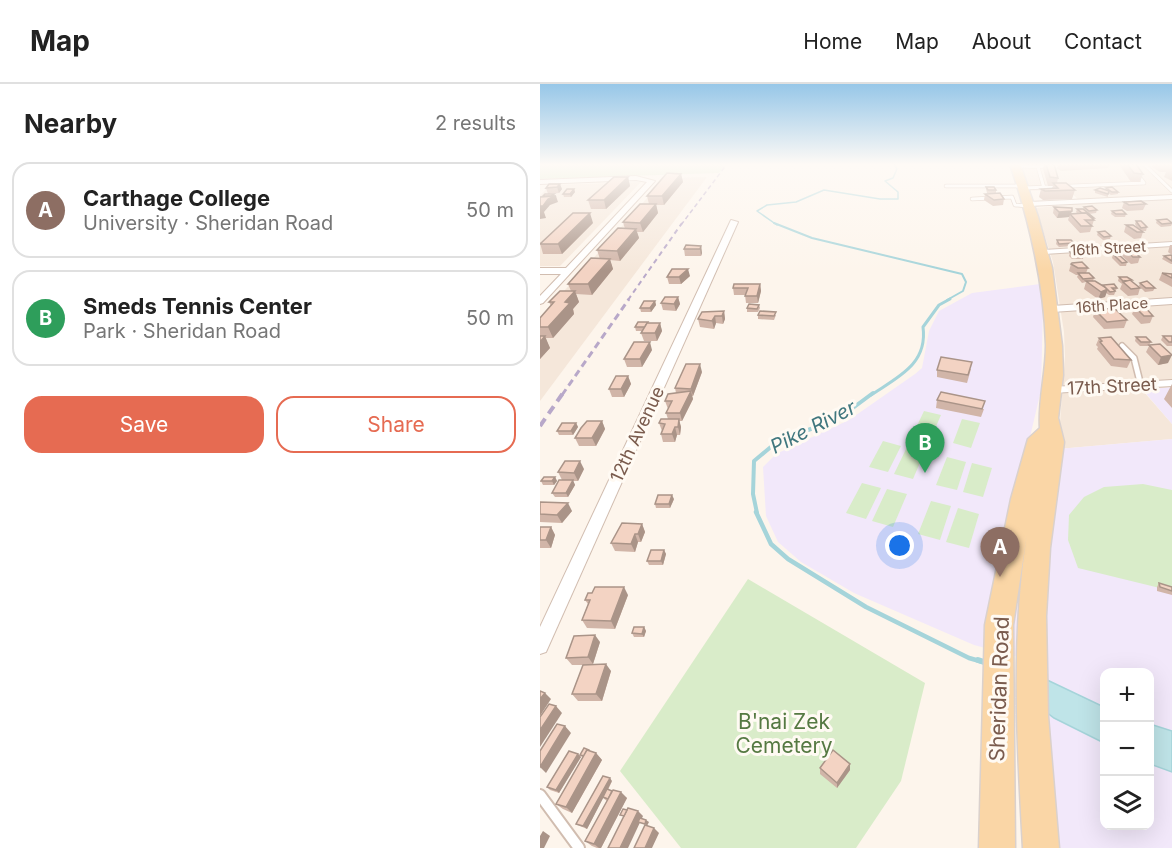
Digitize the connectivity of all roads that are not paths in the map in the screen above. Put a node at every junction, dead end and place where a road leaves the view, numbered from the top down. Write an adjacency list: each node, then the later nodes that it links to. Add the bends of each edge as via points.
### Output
1 (635, 200): 7 (street)
2 (1025, 200): 5 (main road, Sheridan Road)
3 (734, 222): 16 (street, 12th Avenue)
4 (1172, 244): 5 (street, 16th Street)
5 (1044, 252): 10 (main road, Sheridan Road)
6 (540, 270): 7 (street)
7 (568, 271): 8 (street)
8 (540, 301)
9 (1172, 301): 10 (street, 16th Place)
10 (1052, 309): 14 (main road, Sheridan Road)
11 (1122, 346): 13 (lane, via 1134,358)
12 (1172, 383): 13 (street, 17th Street)
13 (1141, 386): 14 (street, 17th Street)
14 (1052, 390): 15 (main road, Sheridan Road)
15 (1048, 432): 19 (main road, Sheridan Road, via 1038,439 1022,499 999,625); 20 (main road, Sheridan Road, via 1054,442 1037,558 1031,642 1031,722)
16 (540, 646)
17 (540, 795): 18 (lane)
18 (579, 848)
19 (997, 848)
20 (1041, 848)

